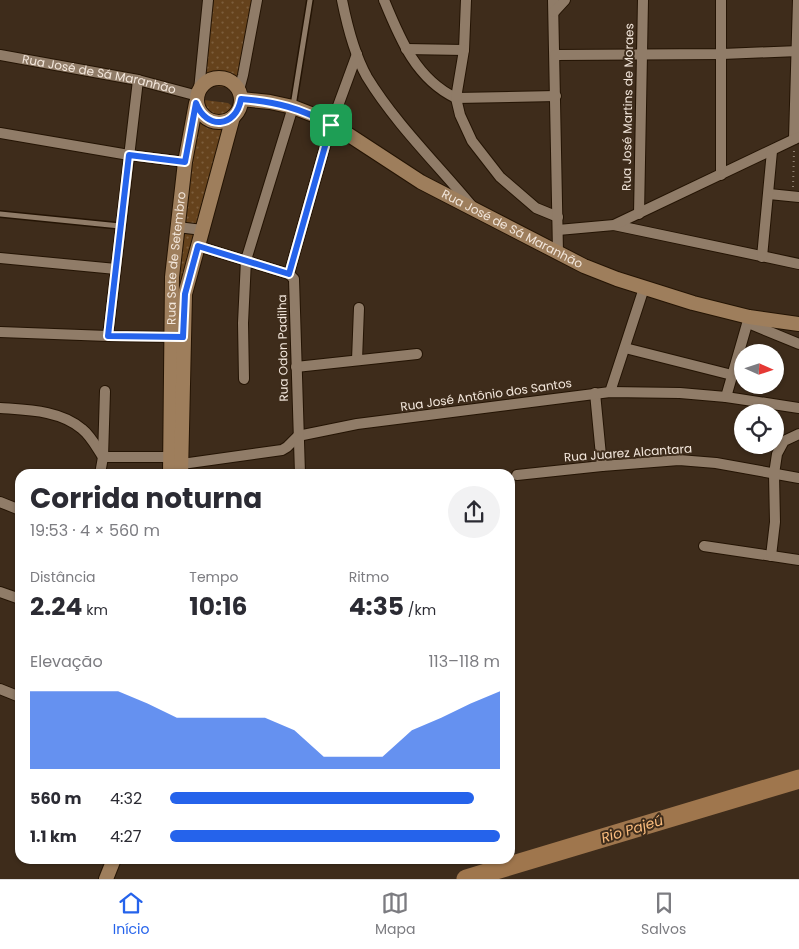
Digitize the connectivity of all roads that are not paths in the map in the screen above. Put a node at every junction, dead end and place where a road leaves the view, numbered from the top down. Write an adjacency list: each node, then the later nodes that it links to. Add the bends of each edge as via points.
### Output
1 (208, 0): 23 (street)
2 (257, 0): 22 (street)
3 (310, 0): 26 (lane)
4 (342, 0): 16 (street)
5 (384, 0): 13 (street)
6 (466, 0): 14 (street)
7 (554, 0): 12 (street)
8 (565, 0): 12 (street)
9 (642, 0): 19 (street, Rua José Martins de Moraes)
10 (721, 0): 17 (street)
11 (798, 0): 15 (street)
12 (554, 12): 20 (street)
13 (406, 49): 14 (street); 25 (street, via 436,87)
14 (464, 50): 25 (street)
15 (798, 51): 17 (street); 30 (street)
16 (357, 54): 28 (street, Rua Odon Padilha); 37 (street, via 366,76 398,121)
17 (722, 54): 19 (street); 34 (street)
18 (0, 55): 21 (street, Rua José de Sá Maranhão)
19 (642, 55): 20 (street); 39 (street, Rua José Martins de Moraes)
20 (555, 56): 24 (street)
21 (138, 80): 23 (street, Rua José de Sá Maranhão); 32 (street)
22 (240, 94): 23 (street, via 233,82 214,78 204,82); 26 (street, Rua José de Sá Maranhão); 27 (street, via 239,109)
23 (197, 96): 27 (street, via 199,110 205,118 224,122); 33 (street, Rua Sete de Setembro)
24 (556, 96): 25 (street); 40 (street)
25 (456, 98): 40 (street, via 466,129 486,161 536,208)
26 (293, 107): 28 (street, Rua José de Sá Maranhão); 50 (street)
27 (233, 117): 44 (street, Rua Sete de Setembro)
28 (331, 125): 37 (street, Rua José de Sá Maranhão, via 421,182); 53 (street, Rua Odon Padilha)
29 (0, 132): 32 (street)
30 (796, 138): 31 (street)
31 (772, 151): 34 (street); 35 (street)
32 (129, 155): 33 (street); 42 (street)
33 (185, 162): 43 (street, Rua Sete de Setembro)
34 (721, 175): 39 (street)
35 (769, 194): 36 (street); 48 (street)
36 (796, 197)
37 (475, 210): 47 (street, Rua José de Sá Maranhão)
38 (0, 214): 42 (lane)
39 (639, 214): 41 (street)
40 (558, 217): 45 (street)
41 (614, 225): 45 (street); 48 (street)
42 (120, 226): 52 (street)
43 (177, 227): 44 (street); 55 (street, Rua Sete de Setembro)
44 (203, 230): 46 (street, Rua Sete de Setembro)
45 (558, 230): 47 (street)
46 (198, 246): 50 (street); 55 (street, Rua Sete de Setembro)
47 (558, 252): 54 (street, Rua José de Sá Maranhão, via 584,266)
48 (762, 257): 51 (street)
49 (0, 258): 52 (street)
50 (246, 260): 53 (street); 68 (street)
51 (799, 264)
52 (116, 269): 60 (street)
53 (289, 274): 66 (street, Rua Odon Padilha, via 294,279)
54 (644, 288): 57 (street, Rua José de Sá Maranhão); 63 (street)
55 (177, 301): 61 (street, Rua Sete de Setembro)
56 (359, 308): 65 (street)
57 (748, 320): 58 (street, Rua José de Sá Maranhão); 62 (street); 67 (street)
58 (799, 324)
59 (0, 332): 60 (street)
60 (108, 336): 61 (street)
61 (177, 337): 78 (street, Rua Sete de Setembro)
62 (799, 344)
63 (625, 348): 67 (street); 70 (street)
64 (417, 354): 65 (street)
65 (357, 360): 66 (street)
66 (296, 367): 76 (street, Rua Odon Padilha)
67 (732, 375): 72 (street)
68 (244, 379)
69 (105, 391): 77 (street)
70 (610, 392): 71 (street, Rua José Antônio dos Santos); 72 (street, Rua José Antônio dos Santos)
71 (595, 393): 76 (street, Rua José Antônio dos Santos, via 356,424); 79 (street)
72 (726, 397): 74 (street, Rua José Antônio dos Santos)
73 (0, 408): 77 (street, via 44,412 63,418 84,430)
74 (799, 408)
75 (799, 434): 82 (street, via 782,444)
76 (298, 436): 78 (street, Rua José Antônio dos Santos, via 282,450); 81 (street, Rua Odon Padilha)
77 (103, 457): 78 (street, Rua José Antônio dos Santos); 80 (street)
78 (178, 465)
79 (602, 466): 82 (street, Rua Juarez Alcantara, via 679,460); 83 (street, Rua Juarez Alcantara)
80 (101, 469)
81 (300, 469)
82 (774, 474): 84 (street, Rua Juarez Alcantara); 88 (street, via 775,522)
83 (517, 475)
84 (799, 478)
85 (0, 502): 86 (street)
86 (15, 508)
87 (704, 546): 88 (street)
88 (771, 556): 89 (street)
89 (799, 560)
90 (0, 592): 91 (street)
91 (15, 597)
92 (0, 690): 93 (street)
93 (15, 695)
94 (112, 864): 95 (street)
95 (106, 879)

